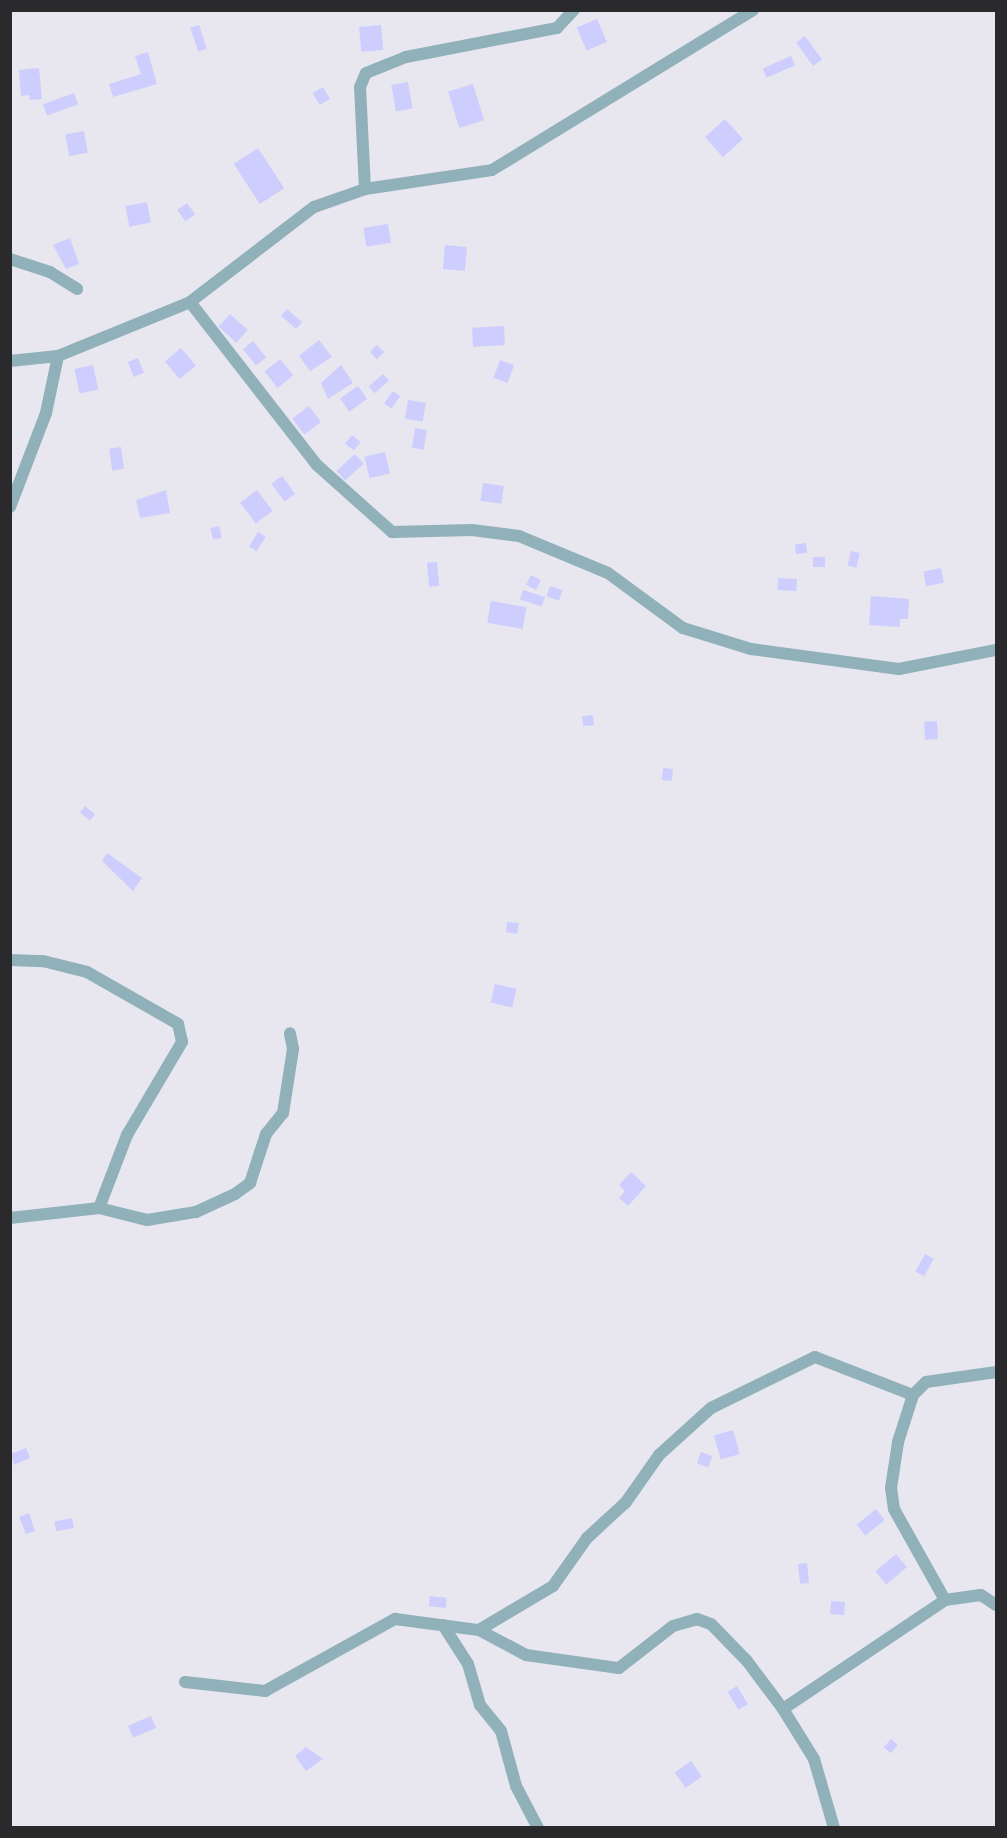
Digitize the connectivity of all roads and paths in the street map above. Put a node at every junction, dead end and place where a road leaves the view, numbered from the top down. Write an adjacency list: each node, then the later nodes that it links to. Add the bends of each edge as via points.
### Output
1 (574, 10): 3 (street, via 556,28 406,57 366,74 360,87)
2 (753, 10): 3 (street, via 492,170)
3 (365, 189): 6 (street, via 314,207)
4 (10, 259): 5 (street, via 50,272)
5 (77, 289)
6 (190, 302): 7 (street); 10 (street, via 316,465 392,532 472,530 519,537 608,573 683,628 751,649 899,669)
7 (58, 356): 8 (street); 9 (street, via 46,413)
8 (10, 361)
9 (10, 507)
10 (996, 650)
11 (10, 960): 13 (street, via 43,961 87,972 178,1024 182,1042 106,1176)
12 (290, 1033): 13 (street, via 293,1049 283,1113 266,1134 250,1183 218,1204 147,1220)
13 (99, 1208): 14 (street)
14 (10, 1218)
15 (996, 1372): 16 (street, via 926,1382)
16 (913, 1395): 17 (street, via 891,1488 894,1509); 20 (street, via 815,1357 711,1408 659,1455 626,1502 587,1538 553,1586)
17 (945, 1600): 18 (street, via 981,1595); 22 (street)
18 (996, 1605)
19 (443, 1625): 20 (street); 21 (street, via 384,1622 333,1657 265,1690); 23 (street, via 465,1658 480,1705 501,1731 516,1786)
20 (479, 1630): 22 (street, via 526,1654 619,1668 673,1626 697,1619 711,1624 747,1661)
21 (185, 1682)
22 (783, 1709): 24 (street, via 814,1759)
23 (538, 1827)
24 (834, 1827)

